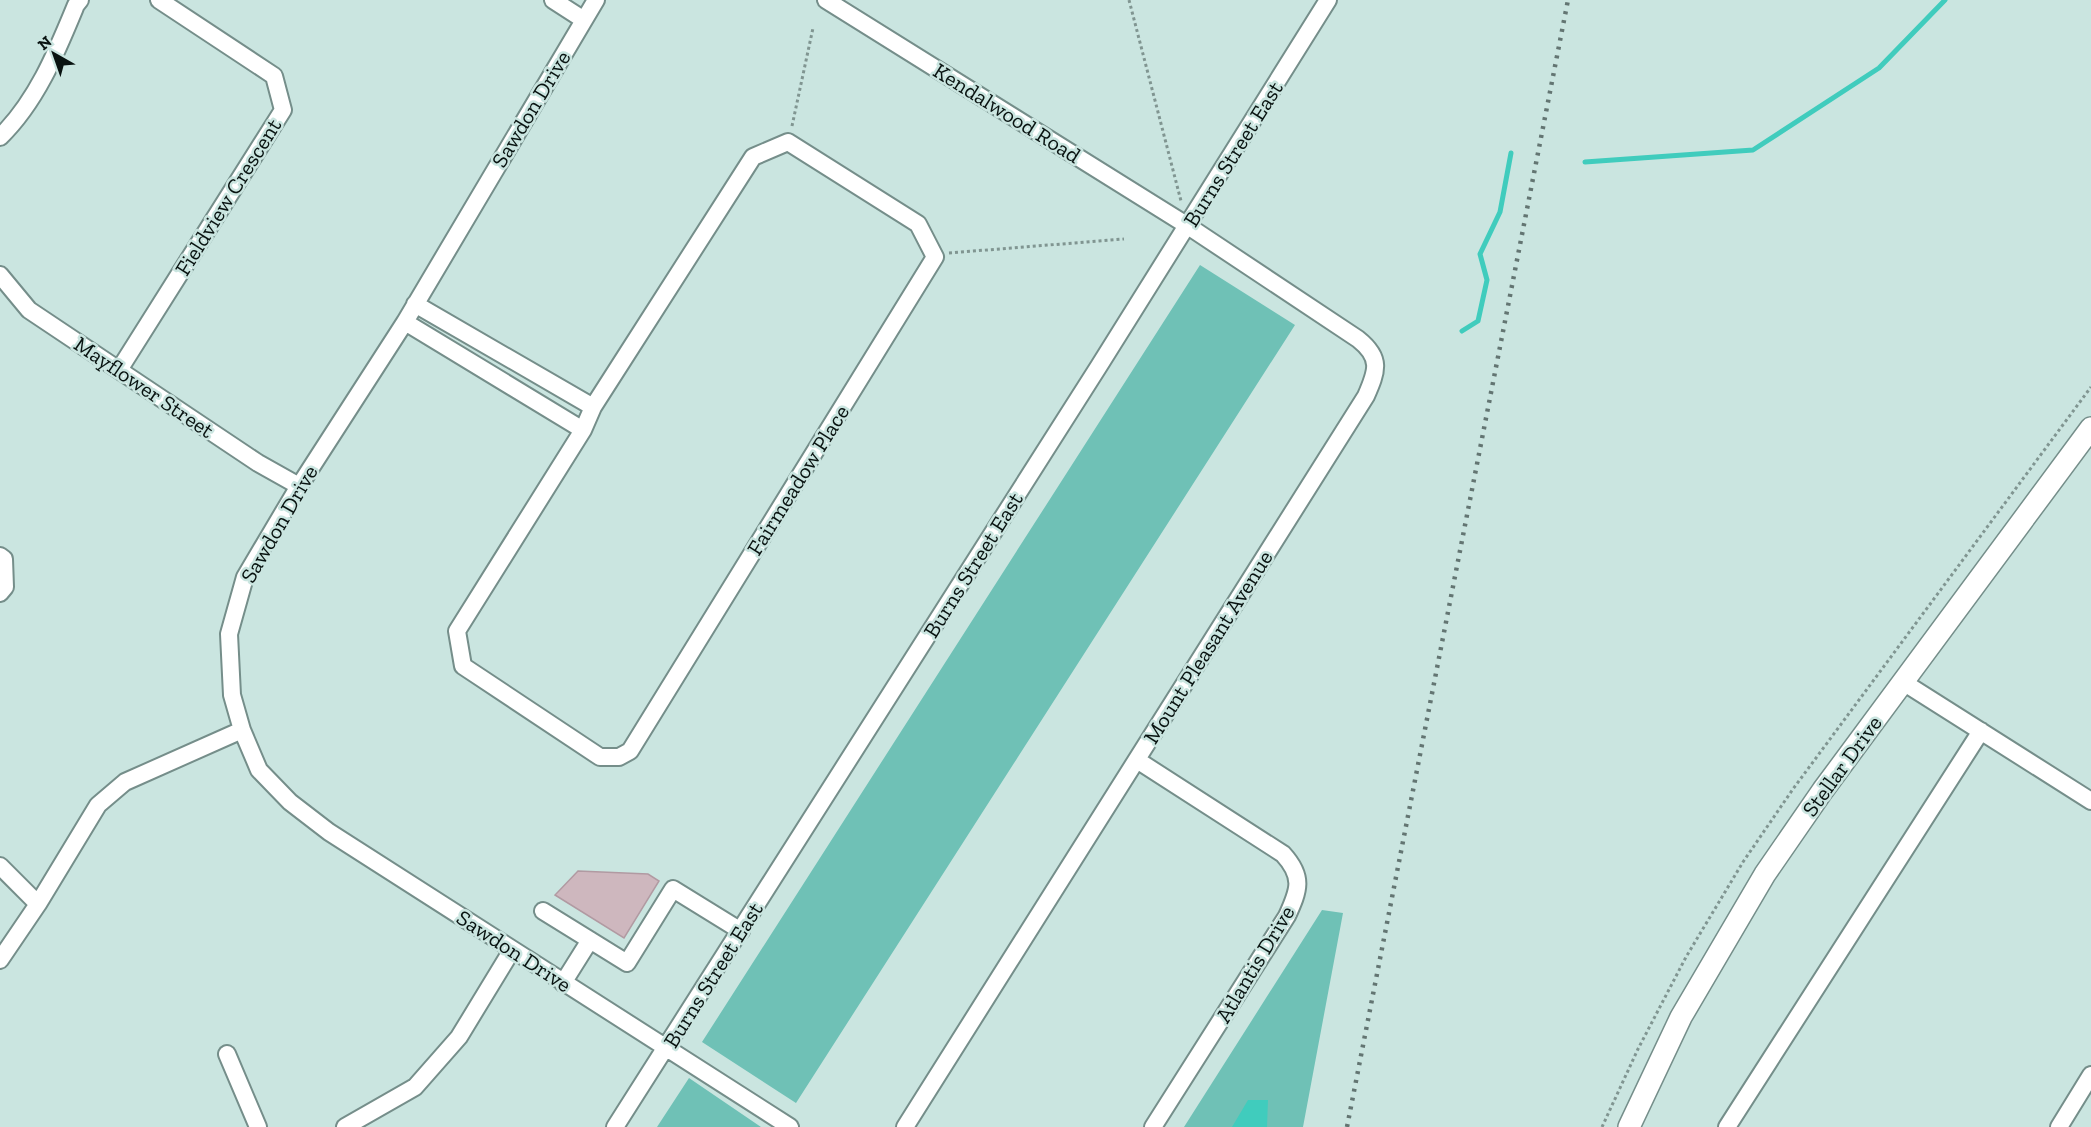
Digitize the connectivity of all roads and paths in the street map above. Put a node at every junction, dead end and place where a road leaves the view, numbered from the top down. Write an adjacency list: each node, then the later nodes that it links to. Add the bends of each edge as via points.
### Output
1 (80, 0): 10 (street, via 50,67)
2 (159, 0): 18 (street, Fieldview Crescent, via 274,76 283,110)
3 (553, 0): 8 (street)
4 (596, 0): 8 (street, Sawdon Drive)
5 (826, 0): 12 (street, Kendalwood Road)
6 (1129, 0): 12 (path)
7 (1328, 0): 12 (street, Burns Street East)
8 (584, 20): 16 (street, Sawdon Drive)
9 (813, 28): 11 (path)
10 (0, 137)
11 (788, 142): 14 (street, via 918,224); 19 (street, Fairmeadow Place, via 753,157)
12 (1188, 226): 28 (street, Mount Pleasant Avenue, via 1358,339 1372,354 1376,369 1366,396); 33 (street, Burns Street East)
13 (1124, 239): 14 (path, via 954,252)
14 (935, 257): 21 (street, Fairmeadow Place, via 630,751 619,757 600,757 463,666 457,631)
15 (0, 275): 18 (street, Mayflower Street, via 29,310)
16 (415, 304): 17 (street, Sawdon Drive); 19 (street)
17 (405, 322): 21 (street); 22 (street, Sawdon Drive)
18 (119, 370): 22 (street, Mayflower Street)
19 (593, 407): 21 (street, Fairmeadow Place)
20 (2091, 428): 25 (main road, Stellar Drive)
21 (583, 430)
22 (299, 486): 26 (street, Sawdon Drive, via 244,577 229,634 232,695)
23 (0, 556): 24 (street, via 4,559 5,587)
24 (0, 593)
25 (1903, 682): 27 (street); 47 (main road, Stellar Drive, via 1765,874 1682,1017)
26 (242, 730): 31 (street, via 125,782 98,805); 35 (street, Sawdon Drive, via 259,770 290,802 329,832)
27 (1981, 731): 29 (street); 48 (street)
28 (1137, 760): 45 (street, Mount Pleasant Avenue); 46 (street, Atlantis Drive, via 1283,854 1293,864 1298,887 1287,916)
29 (2091, 801)
30 (0, 866): 31 (street)
31 (38, 904): 36 (street)
32 (543, 910): 34 (street)
33 (741, 931): 34 (street, via 673,889 627,963); 38 (street, Burns Street East)
34 (590, 940): 37 (street)
35 (512, 950): 37 (street, Sawdon Drive); 42 (street, via 459,1036 415,1088)
36 (0, 960)
37 (563, 983): 38 (street, Sawdon Drive)
38 (666, 1049): 43 (street, Burns Street East); 44 (street, Sawdon Drive)
39 (227, 1054): 41 (street)
40 (2091, 1075): 49 (street)
41 (258, 1127)
42 (345, 1127)
43 (615, 1127)
44 (790, 1127)
45 (905, 1127)
46 (1153, 1127)
47 (1629, 1127)
48 (1727, 1127)
49 (2058, 1127)

